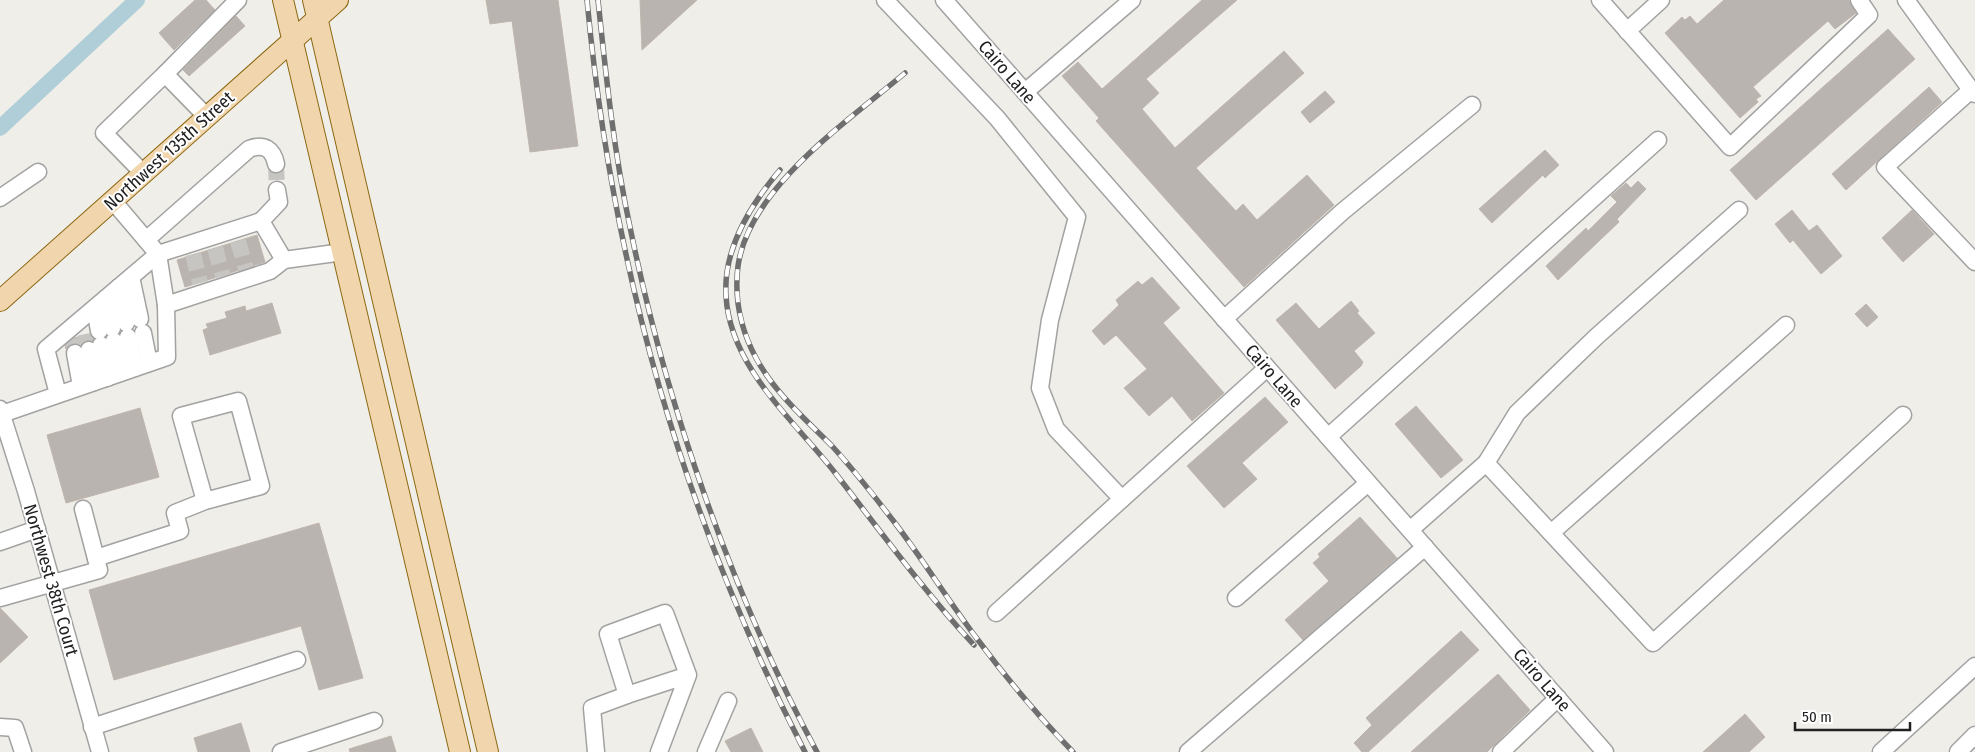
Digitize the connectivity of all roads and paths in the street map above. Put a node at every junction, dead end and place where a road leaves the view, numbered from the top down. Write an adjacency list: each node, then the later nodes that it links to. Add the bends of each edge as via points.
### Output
1 (238, 0): 15 (street)
2 (283, 0): 14 (main road)
3 (313, 0): 12 (main road)
4 (338, 0): 12 (main road, Northwest 135th Street)
5 (885, 0): 48 (street, via 997,118 1077,217 1050,320 1040,388 1056,428)
6 (944, 0): 16 (street, Cairo Lane)
7 (1132, 0): 16 (street)
8 (1600, 0): 13 (street)
9 (1660, 0): 13 (street)
10 (1859, 0): 13 (street, via 1869,15 1730,147)
11 (1906, 0): 17 (street)
12 (317, 20): 14 (main road, Northwest 135th Street); 75 (main road)
13 (1627, 31)
14 (293, 41): 19 (main road, Northwest 135th Street); 30 (main road)
15 (165, 74): 19 (street); 23 (street, via 104,133)
16 (1025, 92): 37 (street, Cairo Lane)
17 (1973, 92): 33 (street, via 1885,166)
18 (1472, 105): 37 (street, via 1342,212)
19 (207, 117): 23 (main road, Northwest 135th Street)
20 (1658, 140): 45 (street)
21 (276, 164): 29 (street, via 266,146 249,149)
22 (38, 172): 25 (street)
23 (144, 174): 26 (main road, Northwest 135th Street)
24 (277, 190): 28 (street, via 279,202)
25 (0, 198)
26 (113, 201): 29 (street); 35 (main road, Northwest 135th Street)
27 (1739, 210): 46 (street, via 1596,337 1518,413)
28 (261, 220): 31 (street, via 236,236 192,249); 32 (street)
29 (146, 240): 31 (street)
30 (343, 252): 32 (street); 74 (main road)
31 (158, 254): 34 (street); 36 (street)
32 (284, 260): 36 (street, via 270,271 248,273 202,288)
33 (1975, 262)
34 (126, 282): 39 (street); 39 (street)
35 (0, 302)
36 (166, 305): 41 (street, via 168,357)
37 (1224, 319): 40 (street, Cairo Lane)
38 (1786, 326): 53 (street)
39 (103, 330): 41 (street); 41 (street); 41 (street); 42 (street, via 46,349)
40 (1267, 368): 45 (street, Cairo Lane); 48 (street)
41 (114, 375): 42 (street)
42 (58, 394): 43 (street)
43 (1, 411): 51 (street, Northwest 38th Court)
44 (1903, 414): 53 (street, via 1653,643)
45 (1328, 437): 47 (street, Cairo Lane)
46 (1486, 463): 52 (street); 53 (street)
47 (1368, 483): 52 (street, Cairo Lane); 59 (street)
48 (1122, 499): 60 (street)
49 (205, 501): 49 (street, via 261,486 238,401 181,416); 56 (street, via 175,513 180,531)
50 (83, 510): 56 (street)
51 (37, 529): 54 (street); 57 (street, Northwest 38th Court)
52 (1410, 530): 55 (street, Cairo Lane)
53 (1551, 533)
54 (0, 542)
55 (1425, 547): 65 (street, Cairo Lane); 79 (street)
56 (96, 558): 57 (street, via 99,570)
57 (52, 583): 58 (street); 69 (street, Northwest 38th Court)
58 (0, 598)
59 (1236, 598)
60 (996, 613)
61 (297, 660): 69 (street)
62 (1975, 666): 82 (street)
63 (688, 675): 64 (street); 64 (street, via 664,613 608,634); 77 (street)
64 (628, 695): 76 (street, via 592,708)
65 (1558, 698): 80 (street); 81 (street, Cairo Lane)
66 (728, 701): 78 (street)
67 (374, 721): 73 (street)
68 (0, 727): 71 (street, via 15,728)
69 (92, 727): 72 (street, Northwest 38th Court)
70 (1975, 735): 83 (street)
71 (24, 752)
72 (100, 752)
73 (281, 752)
74 (460, 752)
75 (488, 752)
76 (596, 752)
77 (659, 752)
78 (706, 752)
79 (1188, 752)
80 (1501, 752)
81 (1605, 752)
82 (1881, 752)
83 (1958, 752)

